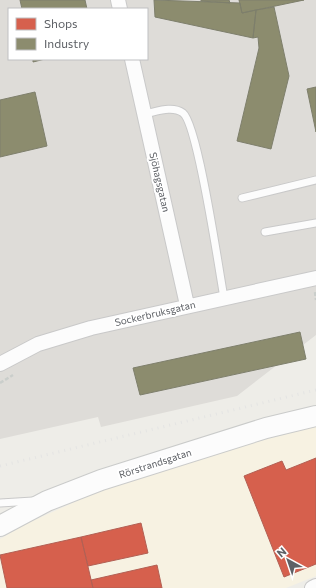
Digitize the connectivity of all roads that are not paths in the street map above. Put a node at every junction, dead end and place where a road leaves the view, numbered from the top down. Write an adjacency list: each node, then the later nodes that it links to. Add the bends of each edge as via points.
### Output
1 (132, 60): 2 (street, Sjöhagsgatan)
2 (144, 114): 8 (lane, via 177,110 188,120 199,156); 9 (street, Sjöhagsgatan)
3 (316, 180): 4 (lane)
4 (242, 198)
5 (316, 223): 6 (lane)
6 (265, 232)
7 (316, 278): 8 (street, Sockerbruksgatan)
8 (224, 298): 9 (street, Sockerbruksgatan)
9 (187, 306): 10 (street, Sockerbruksgatan, via 59,337 23,351)
10 (0, 364)
11 (316, 416): 12 (main road, Rörstrandsgatan, via 266,428 101,480)
12 (47, 501): 13 (lane); 14 (main road, Rörstrandsgatan)
13 (0, 503)
14 (0, 526)
15 (316, 586): 16 (street)
16 (312, 588)

